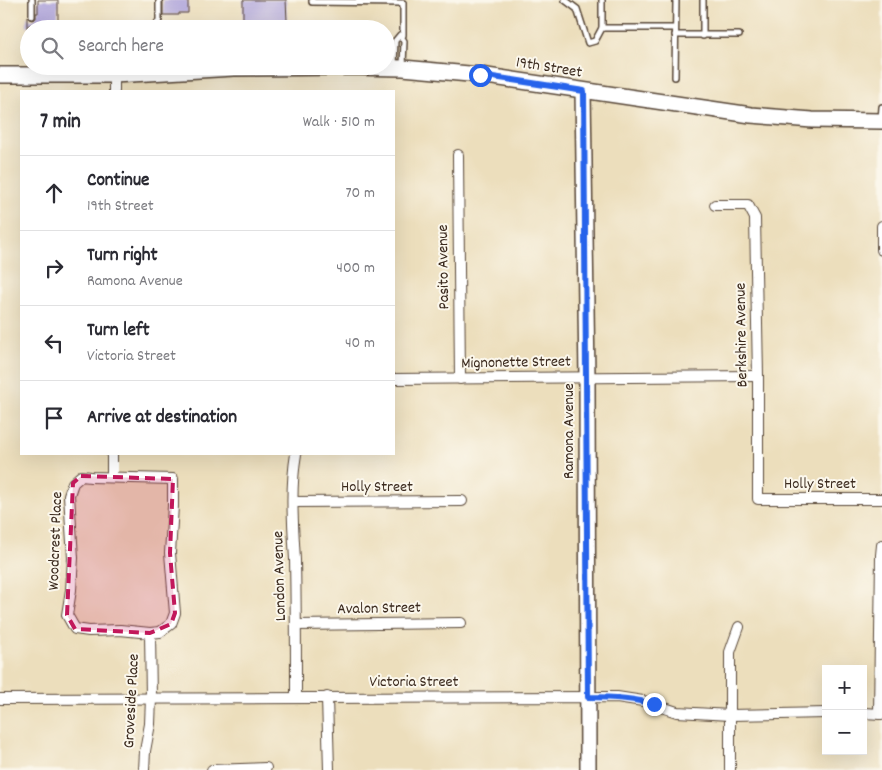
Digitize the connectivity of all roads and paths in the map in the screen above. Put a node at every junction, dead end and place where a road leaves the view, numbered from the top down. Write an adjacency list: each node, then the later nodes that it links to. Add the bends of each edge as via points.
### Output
1 (32, 0): 8 (lane)
2 (159, 0): 9 (lane)
3 (312, 0): 12 (lane, via 403,3)
4 (564, 0): 10 (lane, via 577,9 588,42 595,41)
5 (602, 0): 10 (lane)
6 (676, 0): 11 (lane)
7 (703, 0): 15 (lane)
8 (32, 16)
9 (158, 20)
10 (602, 28): 11 (lane)
11 (675, 28): 13 (lane)
12 (403, 35)
13 (675, 35): 15 (lane); 20 (lane)
14 (739, 35): 15 (lane)
15 (703, 36)
16 (395, 68): 17 (main road, 19th Street)
17 (398, 68): 17 (lane, via 404,42 400,35 395,41); 22 (main road, 19th Street, via 480,75)
18 (0, 75): 19 (main road, 19th Street)
19 (114, 75): 21 (street)
20 (675, 77)
21 (114, 90)
22 (584, 91): 23 (main road, 19th Street, via 751,115 812,120); 29 (main road, Ramona Avenue)
23 (882, 116)
24 (458, 155): 31 (street, Pasito Avenue)
25 (716, 205): 28 (street, Berkshire Avenue, via 748,205 755,218)
26 (882, 226): 27 (street)
27 (882, 250)
28 (758, 376): 29 (street, Mignonette Street); 35 (street, Berkshire Avenue)
29 (586, 378): 31 (street, Mignonette Street); 47 (main road, Ramona Avenue)
30 (395, 379): 31 (street, Mignonette Street)
31 (460, 379)
32 (112, 455): 34 (street)
33 (296, 455): 38 (street, London Avenue)
34 (112, 477): 44 (street, via 173,479 170,553 175,613 171,624 160,632); 44 (street, Woodcrest Place, via 81,476 73,483 70,495 73,558 67,615 74,628)
35 (758, 499): 36 (street, Holly Street)
36 (882, 499)
37 (462, 501): 38 (street, Holly Street)
38 (293, 502): 41 (street, London Avenue)
39 (882, 545): 43 (street)
40 (461, 623): 41 (street, Avalon Street)
41 (296, 625): 45 (street, London Avenue)
42 (739, 627): 52 (street, via 730,652)
43 (881, 628): 53 (street)
44 (150, 632): 48 (street, Groveside Place)
45 (296, 697): 46 (street, Victoria Street); 48 (street, Victoria Street)
46 (328, 697): 47 (street, Victoria Street); 57 (street)
47 (588, 697): 52 (street, Victoria Street, via 643,701 678,712); 58 (main road, Ramona Avenue)
48 (151, 698): 49 (street, Victoria Street); 55 (street, Groveside Place)
49 (0, 699)
50 (822, 713): 52 (street, Victoria Street)
51 (867, 713): 53 (street)
52 (730, 714): 59 (street)
53 (881, 714)
54 (266, 768): 56 (street)
55 (144, 770)
56 (214, 770)
57 (329, 770)
58 (588, 770)
59 (730, 770)

